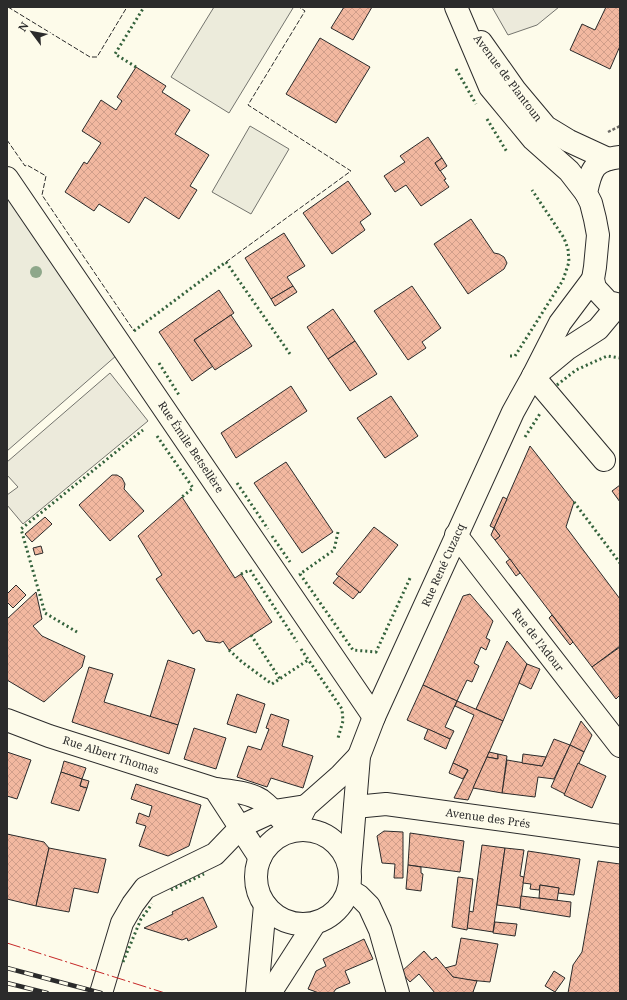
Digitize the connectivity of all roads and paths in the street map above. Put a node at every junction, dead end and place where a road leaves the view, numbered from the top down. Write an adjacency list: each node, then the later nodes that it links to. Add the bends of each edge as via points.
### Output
1 (457, 9): 2 (street, Avenue de Plantoun, via 515,90 546,127 569,141); 4 (street, Avenue de Plantoun, via 490,87 533,139 568,171)
2 (614, 158): 4 (street, via 600,163 593,171)
3 (7, 178): 10 (street, Rue Émile Betsellère)
4 (586, 193): 5 (street, Avenue de Plantoun, via 596,219 598,235)
5 (593, 279): 6 (street, via 595,288 602,296 608,302); 7 (street, Rue René Cuzacq, via 560,323)
6 (619, 305): 7 (street, Rue René Cuzacq, via 598,329 567,349)
7 (534, 376): 8 (street); 9 (street, Rue René Cuzacq, via 513,412)
8 (604, 460)
9 (456, 534): 10 (street, Rue René Cuzacq); 12 (street, Rue de l'Adour)
10 (374, 717): 13 (street, Rue René Cuzacq)
11 (7, 720): 14 (street, Rue Albert Thomas)
12 (620, 746)
13 (359, 756): 15 (street, Rue René Cuzacq); 16 (street, Rue René Cuzacq)
14 (215, 789): 17 (street, Rue Albert Thomas, via 240,793 260,800); 18 (street)
15 (306, 806): 17 (street); 19 (street, Rue René Cuzacq)
16 (355, 807): 20 (street, Avenue des Prés, via 386,804); 22 (street, Rue René Cuzacq)
17 (274, 811): 18 (street); 19 (street, Rue Albert Thomas)
18 (240, 828): 21 (street); 26 (street, via 215,854 145,888 122,923)
19 (293, 831): 21 (street, via 271,843); 22 (street, via 319,832 330,838 346,856)
20 (620, 836)
21 (260, 858): 24 (street, via 256,884)
22 (350, 867): 23 (street)
23 (349, 890): 25 (street, via 341,906 330,917); 29 (street, via 369,906 380,930)
24 (265, 905): 25 (street, via 281,919 298,924); 27 (street)
25 (316, 923): 28 (street)
26 (101, 993)
27 (257, 993)
28 (270, 993)
29 (398, 993)

